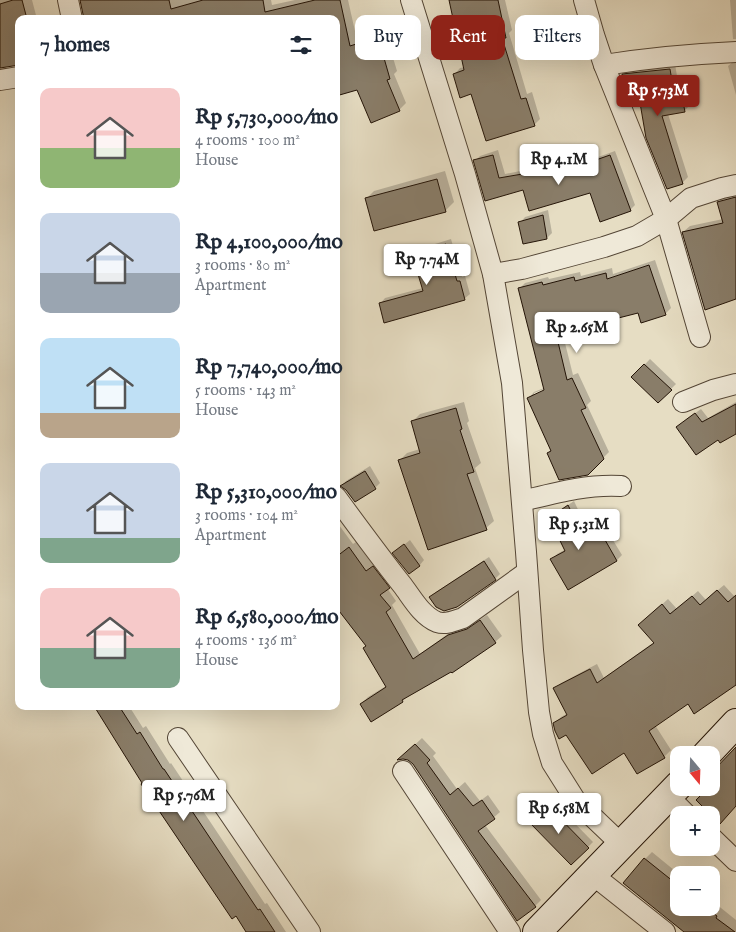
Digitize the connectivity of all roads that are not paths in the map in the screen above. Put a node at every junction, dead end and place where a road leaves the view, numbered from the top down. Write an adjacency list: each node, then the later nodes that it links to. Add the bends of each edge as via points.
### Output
1 (68, 0): 4 (street)
2 (411, 0): 11 (street, via 466,174)
3 (584, 0): 6 (street)
4 (71, 15)
5 (736, 52): 6 (street, via 688,54)
6 (604, 65): 10 (street)
7 (15, 78): 8 (street)
8 (0, 80)
9 (736, 185): 10 (street, via 691,198)
10 (666, 219): 11 (street, via 637,236 612,244); 12 (street)
11 (493, 274): 16 (street, via 512,383)
12 (700, 337)
13 (736, 384): 14 (street)
14 (682, 402)
15 (621, 486): 16 (street, via 592,486)
16 (522, 501): 18 (street)
17 (340, 502): 18 (street, via 423,612 438,622 463,618)
18 (528, 572): 24 (street, via 539,712 552,763 576,801)
19 (736, 723): 21 (street)
20 (178, 738): 28 (street)
21 (714, 746)
22 (403, 771): 29 (street)
23 (670, 794): 24 (street)
24 (621, 844): 27 (street)
25 (720, 846): 26 (street)
26 (736, 861)
27 (592, 875): 30 (street); 31 (street)
28 (310, 932)
29 (510, 932)
30 (537, 932)
31 (664, 932)

